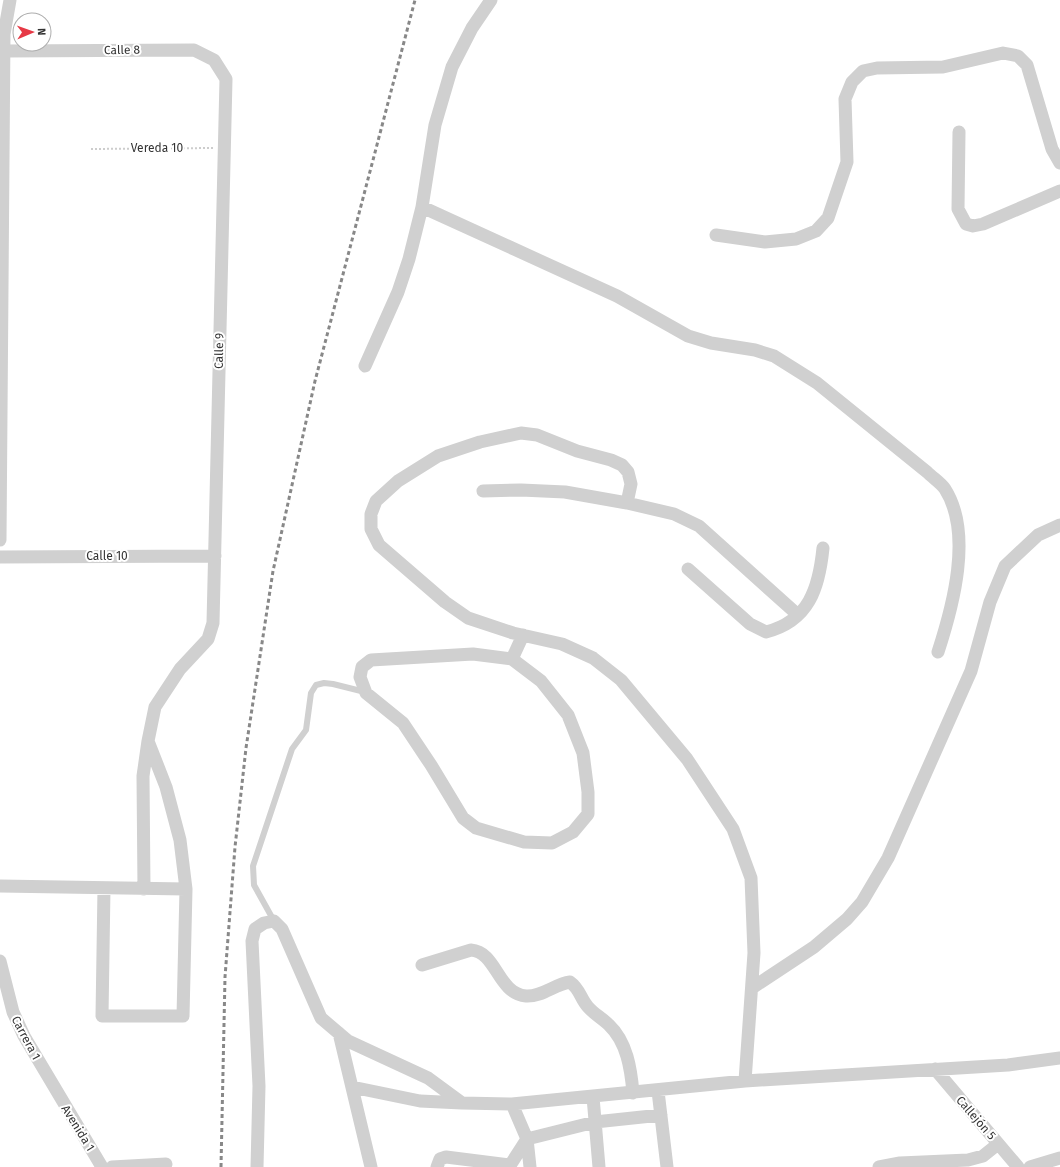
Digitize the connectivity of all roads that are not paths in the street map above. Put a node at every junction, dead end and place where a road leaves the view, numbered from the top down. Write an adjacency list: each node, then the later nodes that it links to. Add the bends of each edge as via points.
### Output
1 (10, 0): 3 (street, via 4,34)
2 (491, 0): 8 (street, via 472,28 452,68 435,125)
3 (5, 52): 4 (street, Calle 8, via 194,50 214,60); 14 (street)
4 (226, 79): 16 (street, Calle 9)
5 (959, 132): 7 (street, via 958,209 966,224 983,224)
6 (1060, 163): 9 (street, via 1052,149 1027,65 1018,56 1003,53 943,67 877,68 863,71 852,82 845,99 847,162 828,218 816,231 796,239 765,242)
7 (1060, 191)
8 (422, 208): 10 (street, via 398,292); 21 (street, via 617,296 688,336 774,356 816,383 927,472 944,488 953,504 958,526 959,556 956,584)
9 (716, 235)
10 (365, 366)
11 (483, 491): 12 (street, via 565,492)
12 (627, 503): 19 (street, via 674,514 699,526); 20 (street, via 631,484 628,472 622,465 537,435 521,433 480,442 438,456 398,481 376,501 371,514 371,529 379,545 456,611 468,618)
13 (1060, 525): 32 (street, via 1038,535 1005,566 990,602 971,671 888,858 862,902 847,919 814,947)
14 (0, 540)
15 (823, 548): 19 (street, via 816,588 808,604)
16 (215, 556): 17 (street, Calle 10); 24 (street, Calle 9, via 213,623 208,639 180,669 155,707)
17 (0, 557)
18 (688, 568): 19 (street, via 759,630 774,630)
19 (798, 615)
20 (523, 635): 22 (street); 32 (street, via 562,644 593,658 621,680 691,766 733,829 751,878 754,953)
21 (938, 652)
22 (512, 659): 23 (street, via 473,654 372,660 362,667 360,677); 23 (street, via 541,681 568,715 583,753 588,814 573,832 552,843 524,842 476,828 463,818 403,723)
23 (366, 693): 29 (lane, via 324,682 316,685 311,693 306,730 292,749 253,866 254,885)
24 (148, 741): 27 (street, Calle 9, via 143,776); 28 (street, via 168,795 180,840)
25 (0, 886): 26 (street)
26 (104, 888): 27 (street); 28 (street, via 102,1016 183,1016)
27 (144, 889): 28 (street)
28 (186, 889)
29 (274, 921): 33 (street, via 282,929 322,1018); 53 (street, via 264,923 255,929 252,941 259,1086)
30 (0, 961): 38 (street, Carrera 1, via 12,1012)
31 (422, 965): 40 (street, via 471,950 485,955 510,990 518,994 537,995 560,983 570,982 577,987 584,1003 610,1025 616,1034 627,1055)
32 (752, 988): 36 (street)
33 (339, 1033): 37 (street); 42 (street, via 348,1041 428,1078)
34 (1060, 1058): 35 (street, via 1008,1065)
35 (935, 1069): 36 (street); 47 (street, Callejón 5)
36 (745, 1081): 39 (street)
37 (352, 1087): 42 (street, via 420,1101); 54 (street)
38 (55, 1089): 51 (street, Avenida 1)
39 (658, 1091): 40 (street); 44 (street)
40 (633, 1093): 41 (street)
41 (594, 1097): 43 (street); 45 (street)
42 (462, 1103): 43 (street)
43 (512, 1104): 46 (street)
44 (661, 1116): 45 (street); 58 (street)
45 (594, 1122): 46 (street); 57 (street)
46 (528, 1139): 50 (street); 56 (street)
47 (998, 1144): 59 (street, via 983,1156 968,1160 900,1163); 60 (street, Callejón 5)
48 (1060, 1158): 61 (street)
49 (166, 1164): 52 (street)
50 (509, 1166): 55 (street, via 446,1157 440,1159)
51 (102, 1167)
52 (112, 1167)
53 (257, 1167)
54 (371, 1167)
55 (437, 1167)
56 (530, 1167)
57 (599, 1167)
58 (667, 1167)
59 (879, 1167)
60 (1018, 1167)
61 (1030, 1167)

